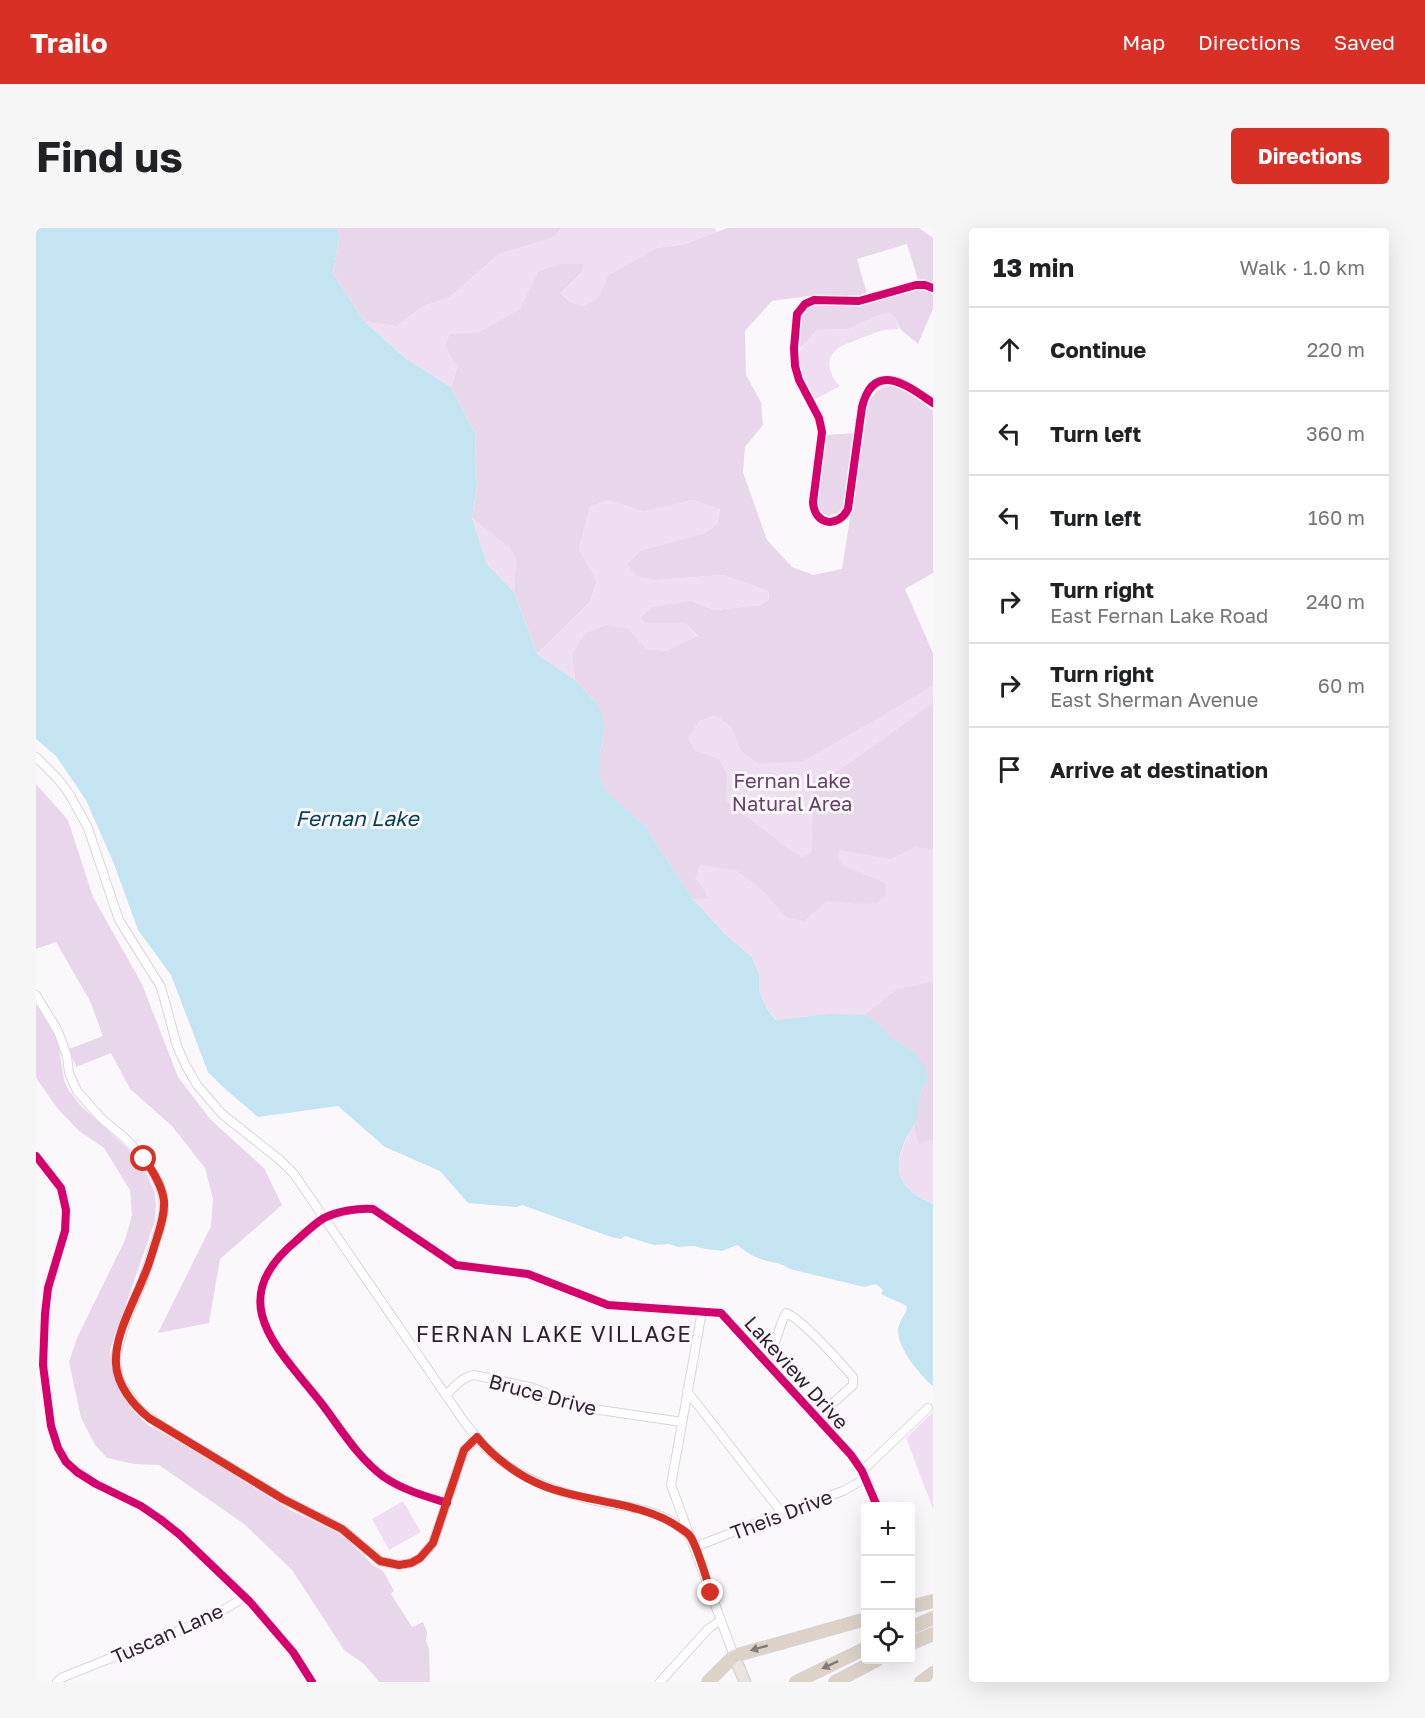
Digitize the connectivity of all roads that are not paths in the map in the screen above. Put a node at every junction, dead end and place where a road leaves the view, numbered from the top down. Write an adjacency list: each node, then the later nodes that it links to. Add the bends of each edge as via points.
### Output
1 (933, 288): 2 (street, via 916,285 859,301 813,300 797,314 795,366 822,432 813,502 818,516 827,522 835,521 846,512 862,407 870,387 882,381 897,381)
2 (933, 403)
3 (36, 757): 6 (street, via 58,779 84,820 117,914 161,987 177,1046 197,1085 222,1114 287,1166)
4 (36, 995): 17 (street, via 58,1031 77,1091 144,1159 162,1191 161,1224 116,1354 121,1383 139,1409 283,1499 342,1529 384,1563 407,1564 420,1558 435,1538)
5 (36, 1156): 21 (street, via 61,1188 66,1210 65,1231 48,1288 43,1365 58,1448 77,1472 141,1506 179,1534)
6 (324, 1218): 7 (street, Lakeview Drive, via 373,1209 456,1265 528,1274 608,1305); 10 (street); 17 (street, via 282,1252 268,1269 260,1292 261,1316 267,1332 368,1463 401,1487)
7 (702, 1311): 8 (street, Lakeview Drive, via 721,1313); 9 (street)
8 (766, 1362): 12 (street, Lakeview Drive); 12 (street, via 786,1313 801,1322 853,1377 853,1385)
9 (687, 1392): 13 (street); 18 (street)
10 (446, 1395): 13 (street, Bruce Drive, via 462,1380 474,1376 530,1387 586,1408); 14 (street)
11 (928, 1408): 15 (street, Theis Drive)
12 (817, 1418): 15 (street, Lakeview Drive)
13 (682, 1422): 19 (street, via 671,1485)
14 (477, 1437): 17 (street, via 464,1450); 19 (street, via 494,1455 545,1486 652,1513)
15 (864, 1475): 16 (street, Lakeview Drive); 18 (street, Theis Drive, via 843,1491)
16 (875, 1502)
17 (447, 1503)
18 (782, 1512): 20 (street, Theis Drive)
19 (690, 1535): 20 (street)
20 (695, 1547): 25 (street)
21 (244, 1597): 34 (street, Tuscan Lane, via 208,1619); 35 (street, via 293,1652)
22 (933, 1601): 23 (highway)
23 (915, 1606)
24 (933, 1618): 27 (highway)
25 (721, 1620): 31 (street); 36 (street)
26 (861, 1620): 31 (highway, one-way to 31)
27 (915, 1626)
28 (933, 1634): 29 (highway)
29 (915, 1642)
30 (861, 1650): 39 (highway, one-way to 39)
31 (734, 1656): 37 (highway); 38 (main road)
32 (868, 1664): 40 (highway)
33 (933, 1673): 41 (highway)
34 (57, 1682)
35 (312, 1682)
36 (660, 1682)
37 (708, 1682)
38 (745, 1682)
39 (796, 1682)
40 (835, 1682)
41 (921, 1682)

